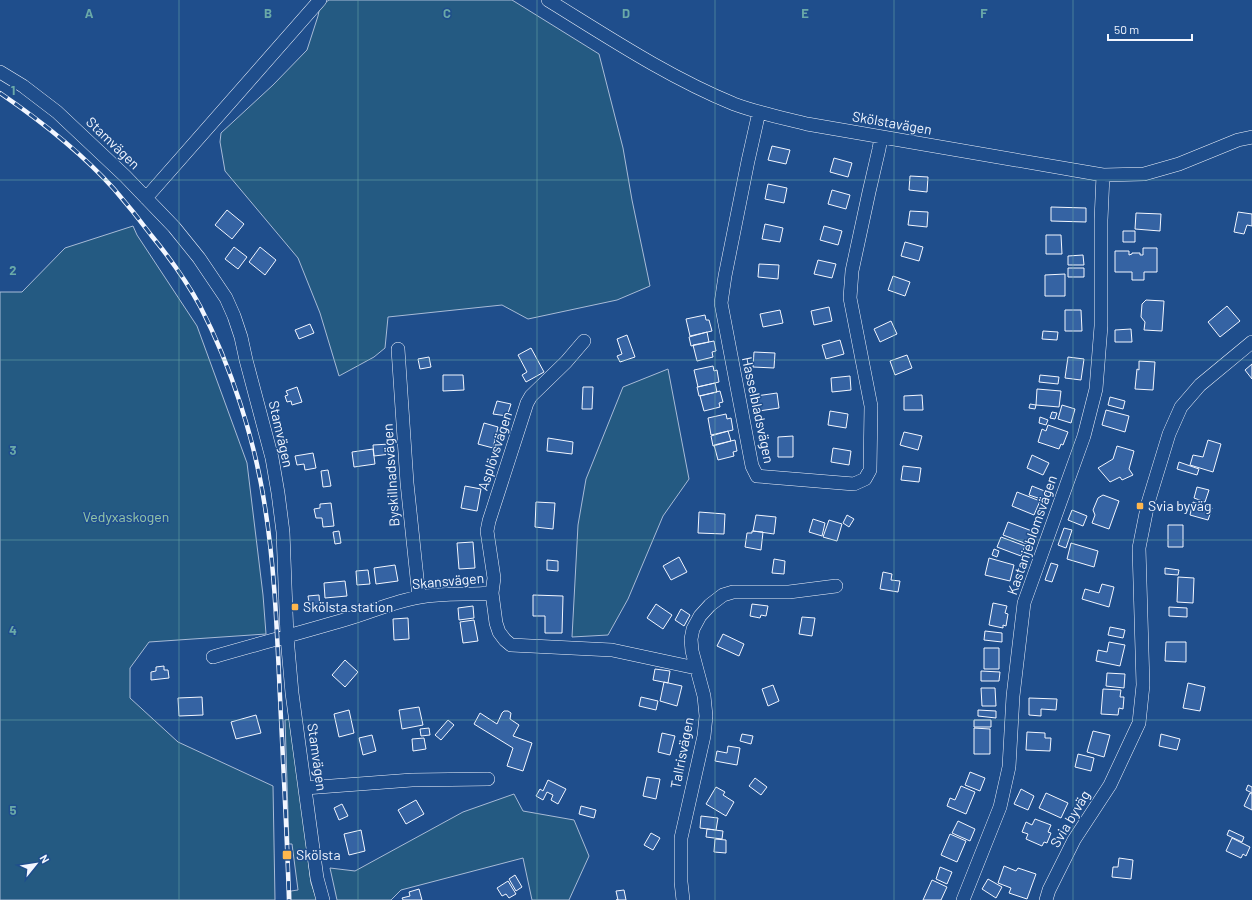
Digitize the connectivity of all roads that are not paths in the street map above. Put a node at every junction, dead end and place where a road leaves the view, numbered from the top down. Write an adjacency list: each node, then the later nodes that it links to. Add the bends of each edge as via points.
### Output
1 (320, 0): 8 (street)
2 (548, 0): 4 (street, Skölstavägen, via 656,66 700,89)
3 (0, 72): 8 (street, Stamvägen, via 57,112)
4 (759, 112): 5 (street, Skölstavägen); 5 (street, Hasselbladsvägen, via 721,304 752,466 757,476 854,484 865,479 870,470 871,406 850,298 852,271)
5 (881, 137): 7 (street, Skölstavägen)
6 (1252, 137): 7 (street, Skölstavägen, via 1144,174)
7 (1103, 175): 22 (street, Kastanjeblomsvägen, via 1101,326 1096,389 1084,436 1024,603 1013,696 1009,767 1000,807)
8 (146, 198): 15 (street, Stamvägen, via 203,263 226,298 242,337 272,458 278,493 283,532)
9 (584, 341): 13 (street, Asplövsvägen, via 527,403 487,531 494,578)
10 (1252, 342): 23 (street, Svia byväg, via 1200,385 1181,407 1169,434 1148,503 1139,548 1143,685 1139,723 1110,785 1074,840)
11 (398, 349): 14 (street, Byskillnadsvägen)
12 (836, 586): 17 (street, Tallrisvägen, via 789,592 733,592 723,595 700,616 693,629 691,639)
13 (492, 593): 14 (street, Skansvägen); 17 (street, Skansvägen, via 499,632 511,645 612,650)
14 (418, 597): 15 (street, Skansvägen)
15 (287, 637): 16 (street, Skansvägen); 19 (street, Stamvägen)
16 (213, 657)
17 (696, 668): 21 (street, Tallrisvägen, via 704,696 706,716 704,736 681,838)
18 (488, 779): 19 (street, via 412,780)
19 (305, 788): 20 (street, Stamvägen, via 317,878)
20 (323, 900)
21 (683, 900)
22 (962, 900)
23 (1046, 900)

